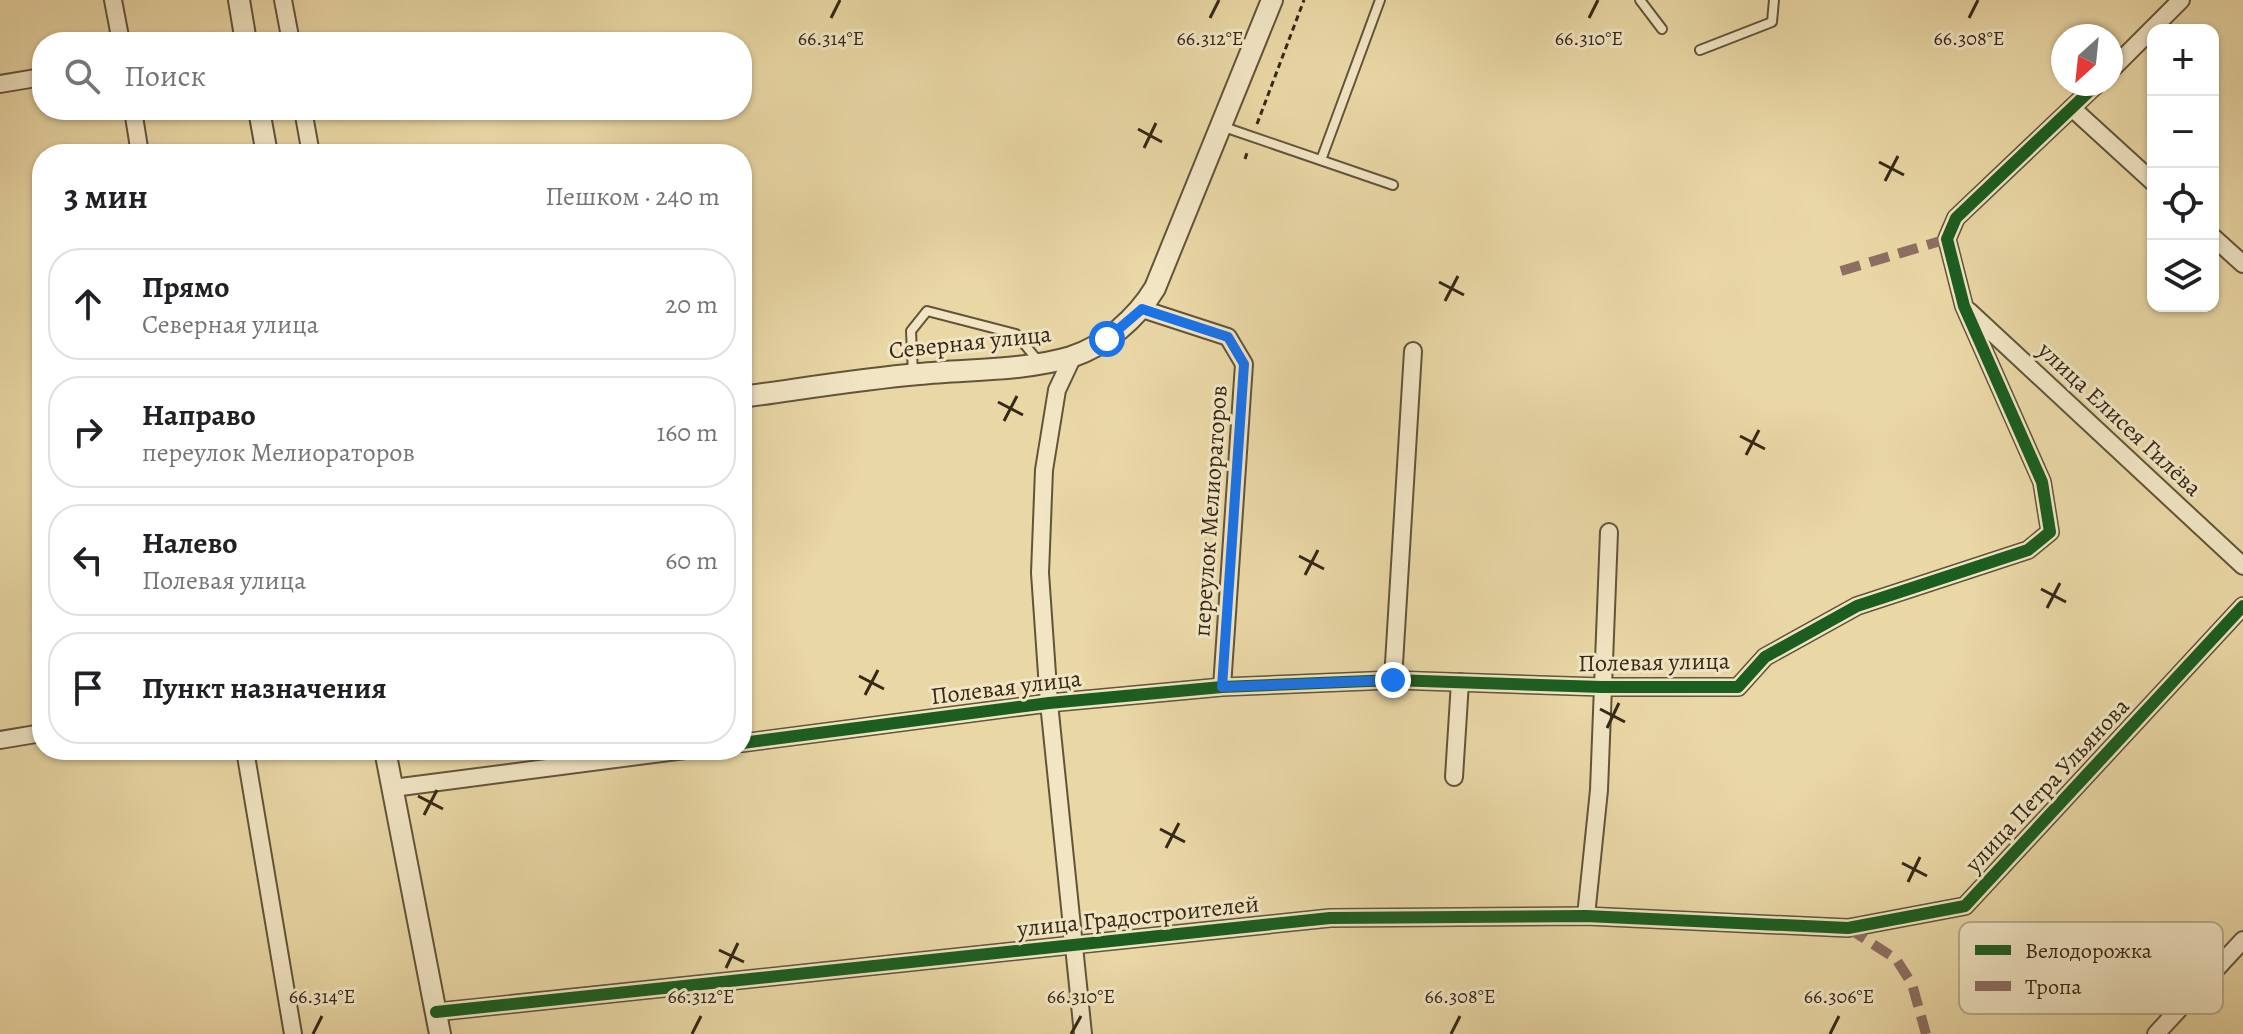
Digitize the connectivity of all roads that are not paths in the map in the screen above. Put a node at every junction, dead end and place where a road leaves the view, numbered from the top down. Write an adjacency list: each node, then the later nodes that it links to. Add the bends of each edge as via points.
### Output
1 (113, 0): 10 (street)
2 (239, 0): 11 (street)
3 (283, 0): 12 (street)
4 (1272, 0): 22 (street, Северная улица)
5 (1380, 0): 26 (lane)
6 (1640, 0): 9 (lane)
7 (1774, 0): 13 (lane, via 1772,22)
8 (2181, 0): 14 (street)
9 (1662, 29)
10 (119, 32)
11 (244, 32)
12 (289, 32)
13 (1700, 50)
14 (2123, 58)
15 (32, 79): 16 (street)
16 (0, 84)
17 (2084, 96): 18 (street, Полевая улица)
18 (2072, 108): 27 (street); 31 (street, Полевая улица, via 1956,218 1947,239)
19 (135, 120): 23 (street)
20 (261, 120): 24 (street)
21 (305, 120): 25 (street)
22 (1221, 126): 26 (lane); 32 (street, Северная улица)
23 (138, 144)
24 (265, 144)
25 (309, 144)
26 (1321, 160): 28 (lane)
27 (2147, 177)
28 (1393, 185)
29 (2216, 240): 30 (street)
30 (2243, 264)
31 (1964, 306): 39 (street, улица Елисея Гилёва); 44 (street, Полевая улица, via 2042,482 2050,532 2028,550 1857,606 1765,657 1738,687)
32 (1142, 309): 34 (street, Северная улица, via 1107,339); 43 (street, переулок Мелиораторов, via 1228,337 1244,364)
33 (1413, 351): 41 (street)
34 (1073, 356): 35 (street, Северная улица); 45 (street, via 1057,390 1044,470 1040,573)
35 (1040, 363): 36 (street, Северная улица); 36 (lane, via 1016,334 927,311 911,331)
36 (913, 374): 37 (street, Северная улица)
37 (752, 396)
38 (1609, 532): 44 (street)
39 (2243, 566)
40 (2243, 606): 55 (street, улица Петра Ульянова, via 1965,906)
41 (1393, 680): 42 (street, Полевая улица); 43 (street, Полевая улица)
42 (1460, 682): 44 (street, Полевая улица); 52 (street)
43 (1222, 687): 45 (street, Полевая улица)
44 (1602, 687): 54 (street, via 1599,790)
45 (1049, 703): 48 (street, Полевая улица); 57 (street)
46 (32, 735): 47 (street)
47 (0, 740)
48 (752, 742)
49 (247, 760): 61 (street)
50 (387, 760): 53 (street)
51 (608, 760): 53 (street)
52 (1454, 777)
53 (393, 788): 59 (street)
54 (1586, 916): 55 (street, улица Градостроителей); 57 (street, улица Градостроителей, via 1330,918)
55 (1848, 928)
56 (2243, 940): 58 (street)
57 (1073, 944): 59 (street, улица Градостроителей); 63 (street)
58 (2223, 962)
59 (436, 1012): 62 (street)
60 (2175, 1014): 64 (street)
61 (293, 1034)
62 (440, 1034)
63 (1083, 1034)
64 (2156, 1034)

